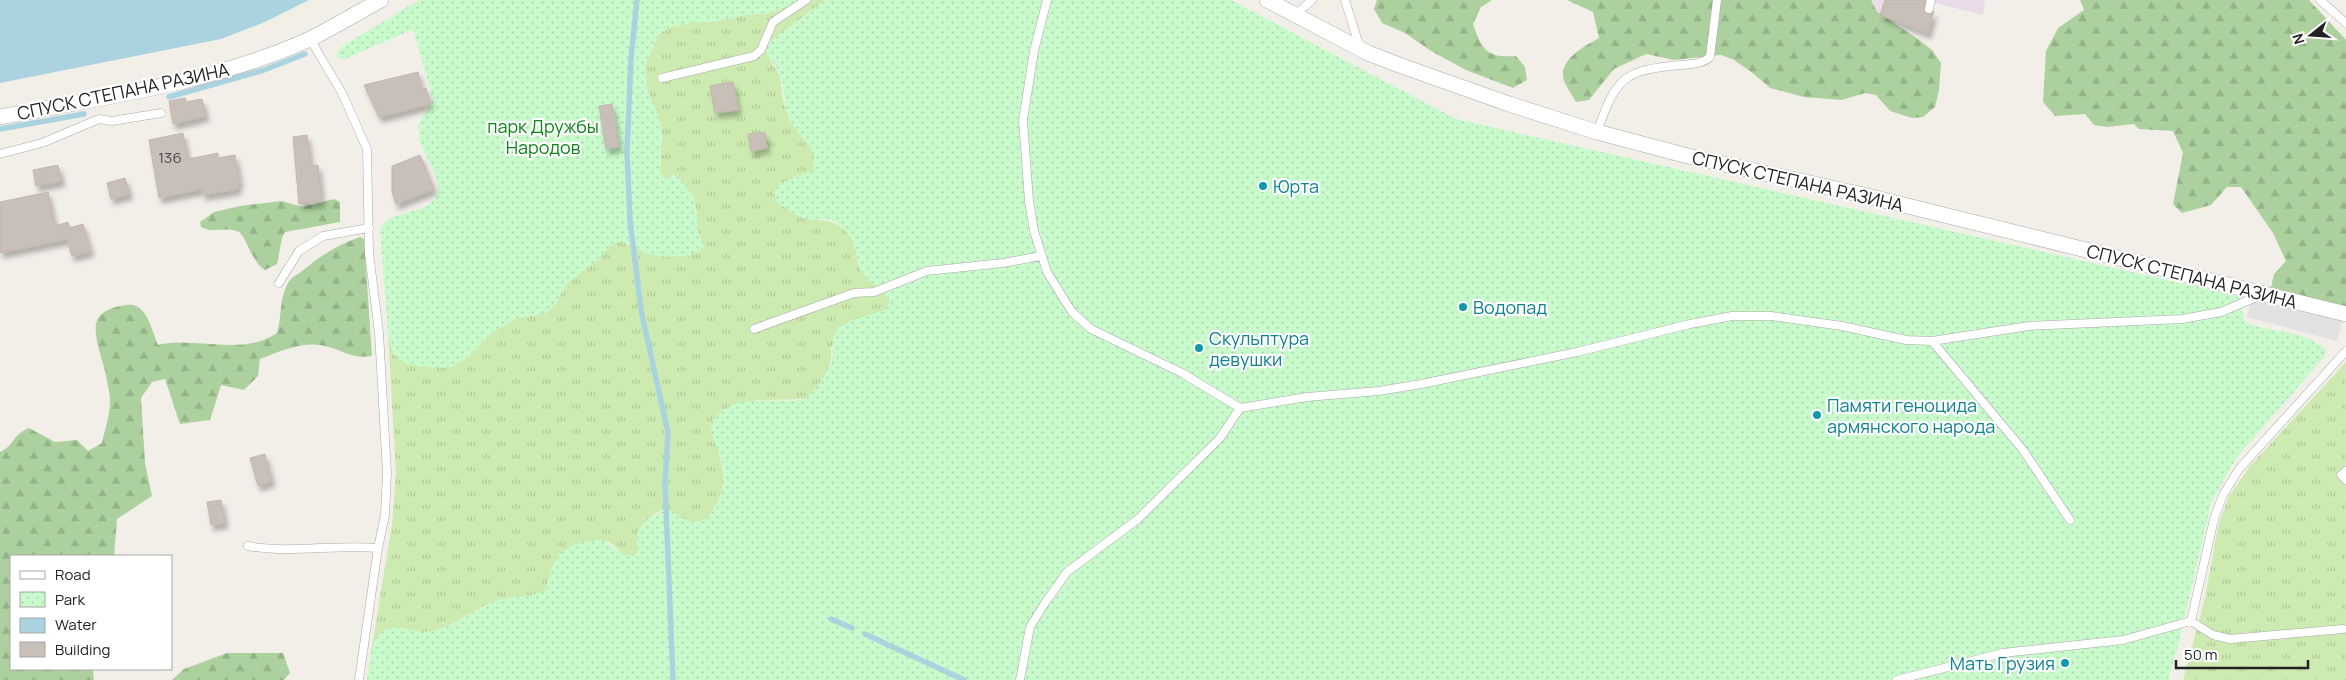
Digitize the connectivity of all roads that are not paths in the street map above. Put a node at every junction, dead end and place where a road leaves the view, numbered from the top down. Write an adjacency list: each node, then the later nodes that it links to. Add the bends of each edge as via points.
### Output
1 (380, 0): 13 (street, СПУСК СТЕПАНА РАЗИНА)
2 (806, 0): 15 (lane, via 773,22 761,50 754,56)
3 (1047, 0): 21 (lane, via 1034,51 1024,120 1029,201)
4 (1267, 0): 11 (street, СПУСК СТЕПАНА РАЗИНА)
5 (1312, 0): 11 (lane)
6 (1345, 0): 14 (lane)
7 (1716, 0): 18 (lane, via 1710,57 1696,63 1645,70 1623,80 1610,97)
8 (1931, 0): 10 (lane)
9 (2320, 0): 12 (lane)
10 (1929, 9)
11 (1296, 15): 14 (street, СПУСК СТЕПАНА РАЗИНА)
12 (2346, 24)
13 (310, 39): 17 (street, СПУСК СТЕПАНА РАЗИНА, via 233,68 167,85); 20 (lane, via 342,92 367,149)
14 (1360, 48): 18 (street, СПУСК СТЕПАНА РАЗИНА, via 1509,104)
15 (662, 78)
16 (161, 113): 19 (lane, via 112,121 99,119 42,143)
17 (0, 117)
18 (1597, 132): 23 (street, СПУСК СТЕПАНА РАЗИНА)
19 (0, 154)
20 (369, 228): 22 (lane, via 323,236 299,251); 33 (lane, via 387,473 385,515)
21 (1041, 256): 25 (lane, via 927,271 874,292 854,293); 28 (lane, via 1072,312 1091,329 1182,373)
22 (279, 283)
23 (2264, 294): 24 (street, СПУСК СТЕПАНА РАЗИНА); 26 (lane, via 2221,312 2182,319 2028,326)
24 (2346, 314)
25 (754, 329)
26 (1932, 341): 28 (lane, via 1906,340 1842,326 1771,316 1732,316 1421,384); 31 (lane, via 2023,450)
27 (2346, 351): 34 (lane, via 2239,469 2223,495 2214,519)
28 (1240, 408): 37 (lane, via 1220,438 1138,519 1067,572 1030,627)
29 (2346, 471): 30 (lane, via 2341,475)
30 (2346, 480)
31 (2070, 520)
32 (248, 546): 33 (lane, via 285,550 352,545)
33 (378, 548): 36 (lane)
34 (2191, 621): 35 (lane, via 2213,635 2230,639); 38 (lane, via 2123,640 2003,653)
35 (2343, 629)
36 (359, 680)
37 (1020, 680)
38 (1897, 680)

